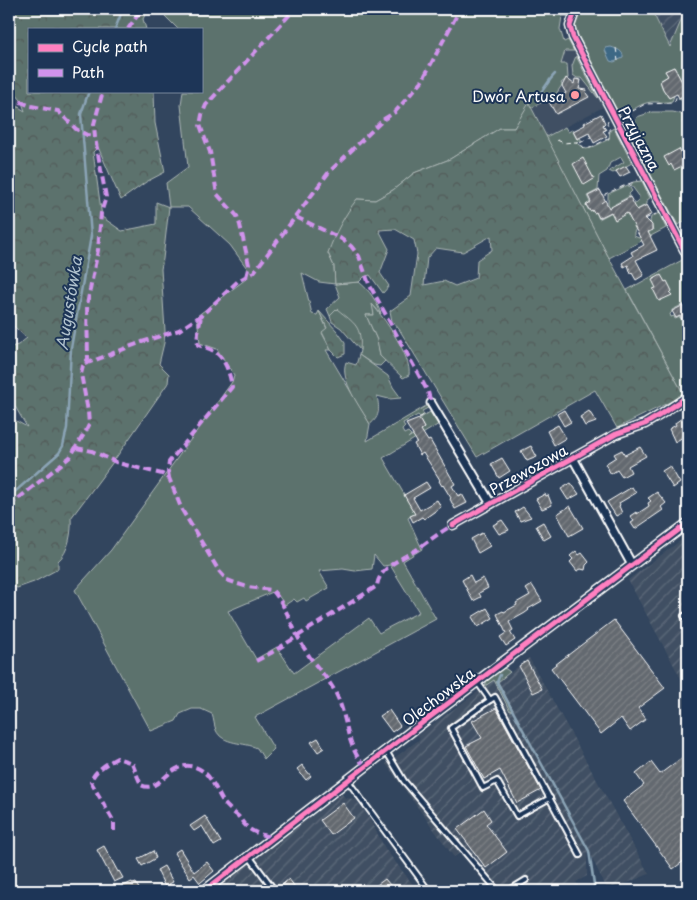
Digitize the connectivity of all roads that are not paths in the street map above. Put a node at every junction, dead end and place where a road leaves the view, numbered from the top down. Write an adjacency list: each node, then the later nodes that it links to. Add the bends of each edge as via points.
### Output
1 (576, 9): 2 (street, Przyjazna, via 570,30)
2 (688, 257)
3 (688, 396): 5 (street, Przewozowa, via 660,416 616,434)
4 (432, 406): 6 (street, Przewozowa)
5 (573, 458): 6 (street, Przewozowa); 9 (street, Przewozowa)
6 (491, 504): 7 (street, Przewozowa)
7 (452, 525)
8 (687, 526): 9 (street, Olechowska)
9 (632, 565): 10 (street, Olechowska)
10 (478, 682): 11 (lane); 12 (street, Olechowska)
11 (490, 700): 14 (lane, via 495,697); 14 (lane, via 451,728 483,788 497,780 517,816)
12 (386, 751): 13 (street, Olechowska); 21 (lane, via 404,781)
13 (348, 781): 16 (street, Olechowska); 20 (lane)
14 (550, 798): 15 (lane)
15 (580, 855)
16 (249, 856): 18 (street, Olechowska); 19 (lane)
17 (526, 880): 22 (lane)
18 (204, 891)
19 (275, 891)
20 (429, 891)
21 (498, 891)
22 (508, 891)

